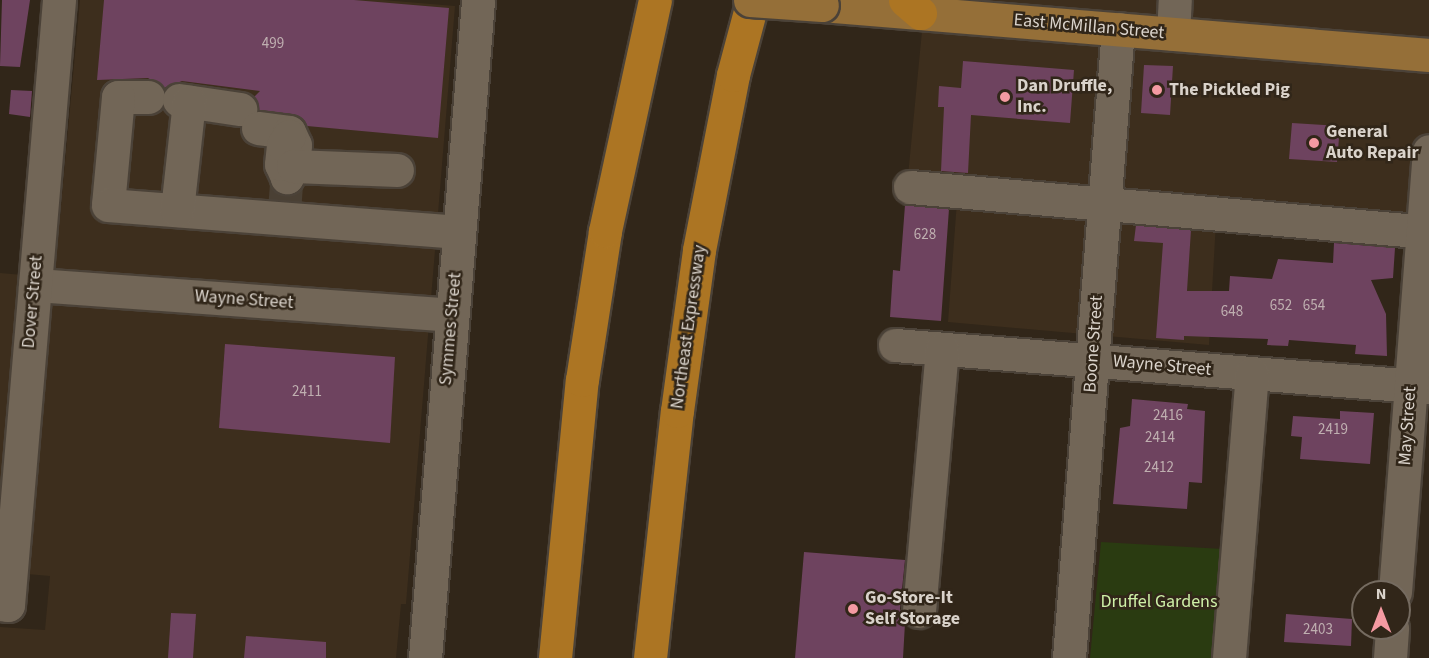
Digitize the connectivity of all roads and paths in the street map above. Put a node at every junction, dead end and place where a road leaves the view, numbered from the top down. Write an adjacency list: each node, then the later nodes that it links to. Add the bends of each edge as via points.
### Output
1 (59, 0): 19 (street, Dover Street)
2 (478, 0): 17 (street, Symmes Street)
3 (655, 0): 31 (highway, via 603,243 582,380)
4 (751, 0): 6 (main road, East McMillan Street, bridge); 32 (highway, Northeast Expressway, via 699,250)
5 (1175, 0): 9 (street)
6 (827, 3): 7 (main road, East McMillan Street)
7 (912, 6): 8 (main road, East McMillan Street)
8 (1118, 29): 9 (main road, East McMillan Street); 15 (street, Boone Street)
9 (1173, 34): 10 (main road, East McMillan Street)
10 (1429, 55)
11 (172, 100): 13 (street, via 289,132 291,151); 16 (street); 16 (street, via 118,98 108,205)
12 (1429, 152): 18 (street, May Street)
13 (397, 171)
14 (910, 187): 15 (street)
15 (1105, 202): 18 (street); 23 (street, Boone Street)
16 (177, 210): 17 (street)
17 (459, 232): 20 (street, Symmes Street)
18 (1426, 232): 25 (street, May Street)
19 (35, 285): 20 (street, Wayne Street); 27 (street, Dover Street)
20 (452, 315): 30 (street, Symmes Street)
21 (896, 345): 22 (street, Wayne Street)
22 (942, 349): 23 (street, Wayne Street); 28 (street)
23 (1092, 360): 24 (street, Wayne Street); 33 (street, Boone Street)
24 (1252, 374): 25 (street, Wayne Street); 34 (street)
25 (1420, 387): 26 (street, May Street)
26 (1396, 580)
27 (4, 604)
28 (919, 611)
29 (1391, 640): 35 (street)
30 (426, 658)
31 (555, 658)
32 (650, 658)
33 (1069, 658)
34 (1229, 658)
35 (1389, 658)

